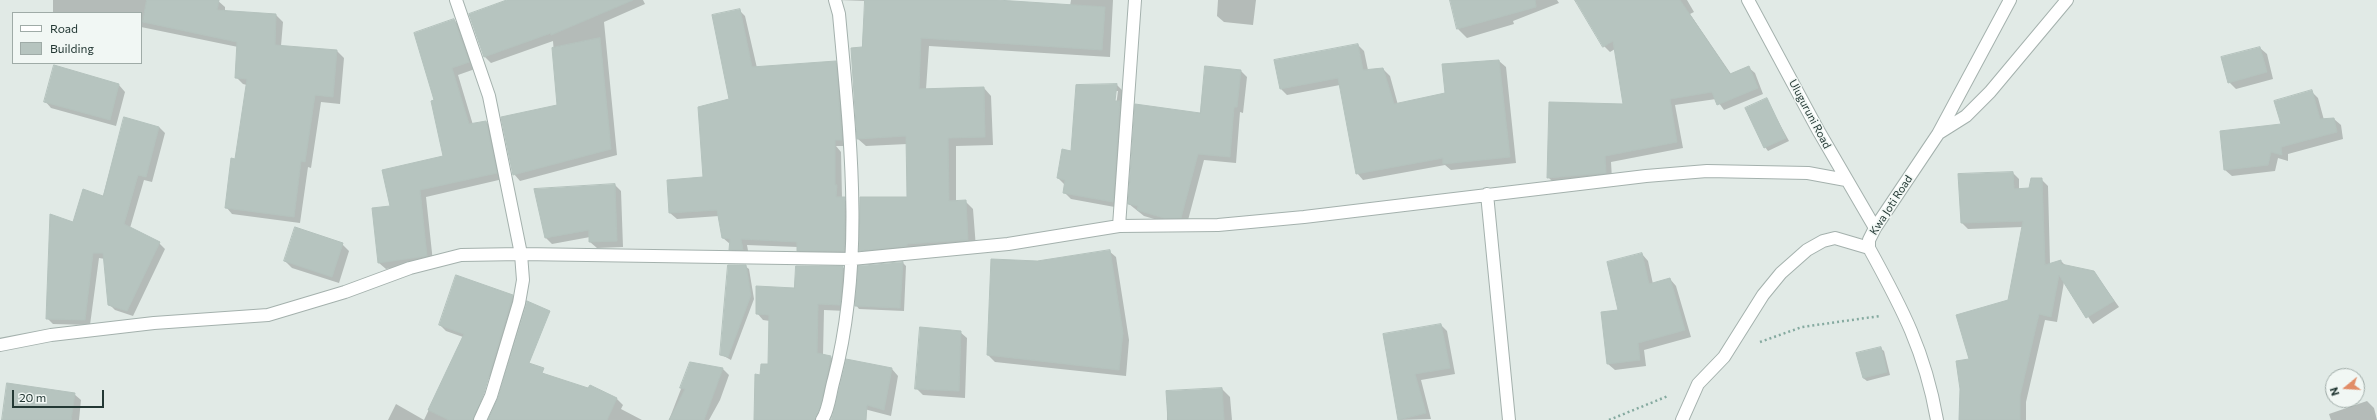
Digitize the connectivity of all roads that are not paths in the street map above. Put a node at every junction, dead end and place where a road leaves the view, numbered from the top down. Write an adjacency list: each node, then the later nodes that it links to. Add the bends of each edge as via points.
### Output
1 (456, 0): 13 (street, via 489,96)
2 (835, 0): 14 (street, via 839,14 851,146)
3 (1135, 0): 10 (street)
4 (1748, 0): 8 (street, Uluguruni Road)
5 (2010, 0): 7 (street, Kwa Joti Road)
6 (2067, 0): 7 (street, via 1971,111)
7 (1938, 134): 11 (street, Kwa Joti Road)
8 (1846, 180): 9 (street, via 1808,173 1707,171); 11 (street, Uluguruni Road)
9 (1487, 194): 10 (street, via 1304,218 1218,225); 18 (street)
10 (1120, 226): 14 (street, via 1008,244)
11 (1875, 228): 12 (street, Kwa Joti Road)
12 (1868, 248): 19 (street, via 1835,238 1823,241 1806,250 1781,273 1763,295 1724,357 1698,384); 20 (street, Kwa Joti Road, via 1904,312 1921,353 1932,389)
13 (521, 254): 14 (street); 15 (street, via 461,256 432,262 268,315 154,323 59,334); 16 (street, via 524,280 519,303)
14 (852, 259): 17 (street, via 842,347)
15 (0, 345)
16 (480, 420)
17 (822, 420)
18 (1509, 420)
19 (1682, 420)
20 (1937, 420)

